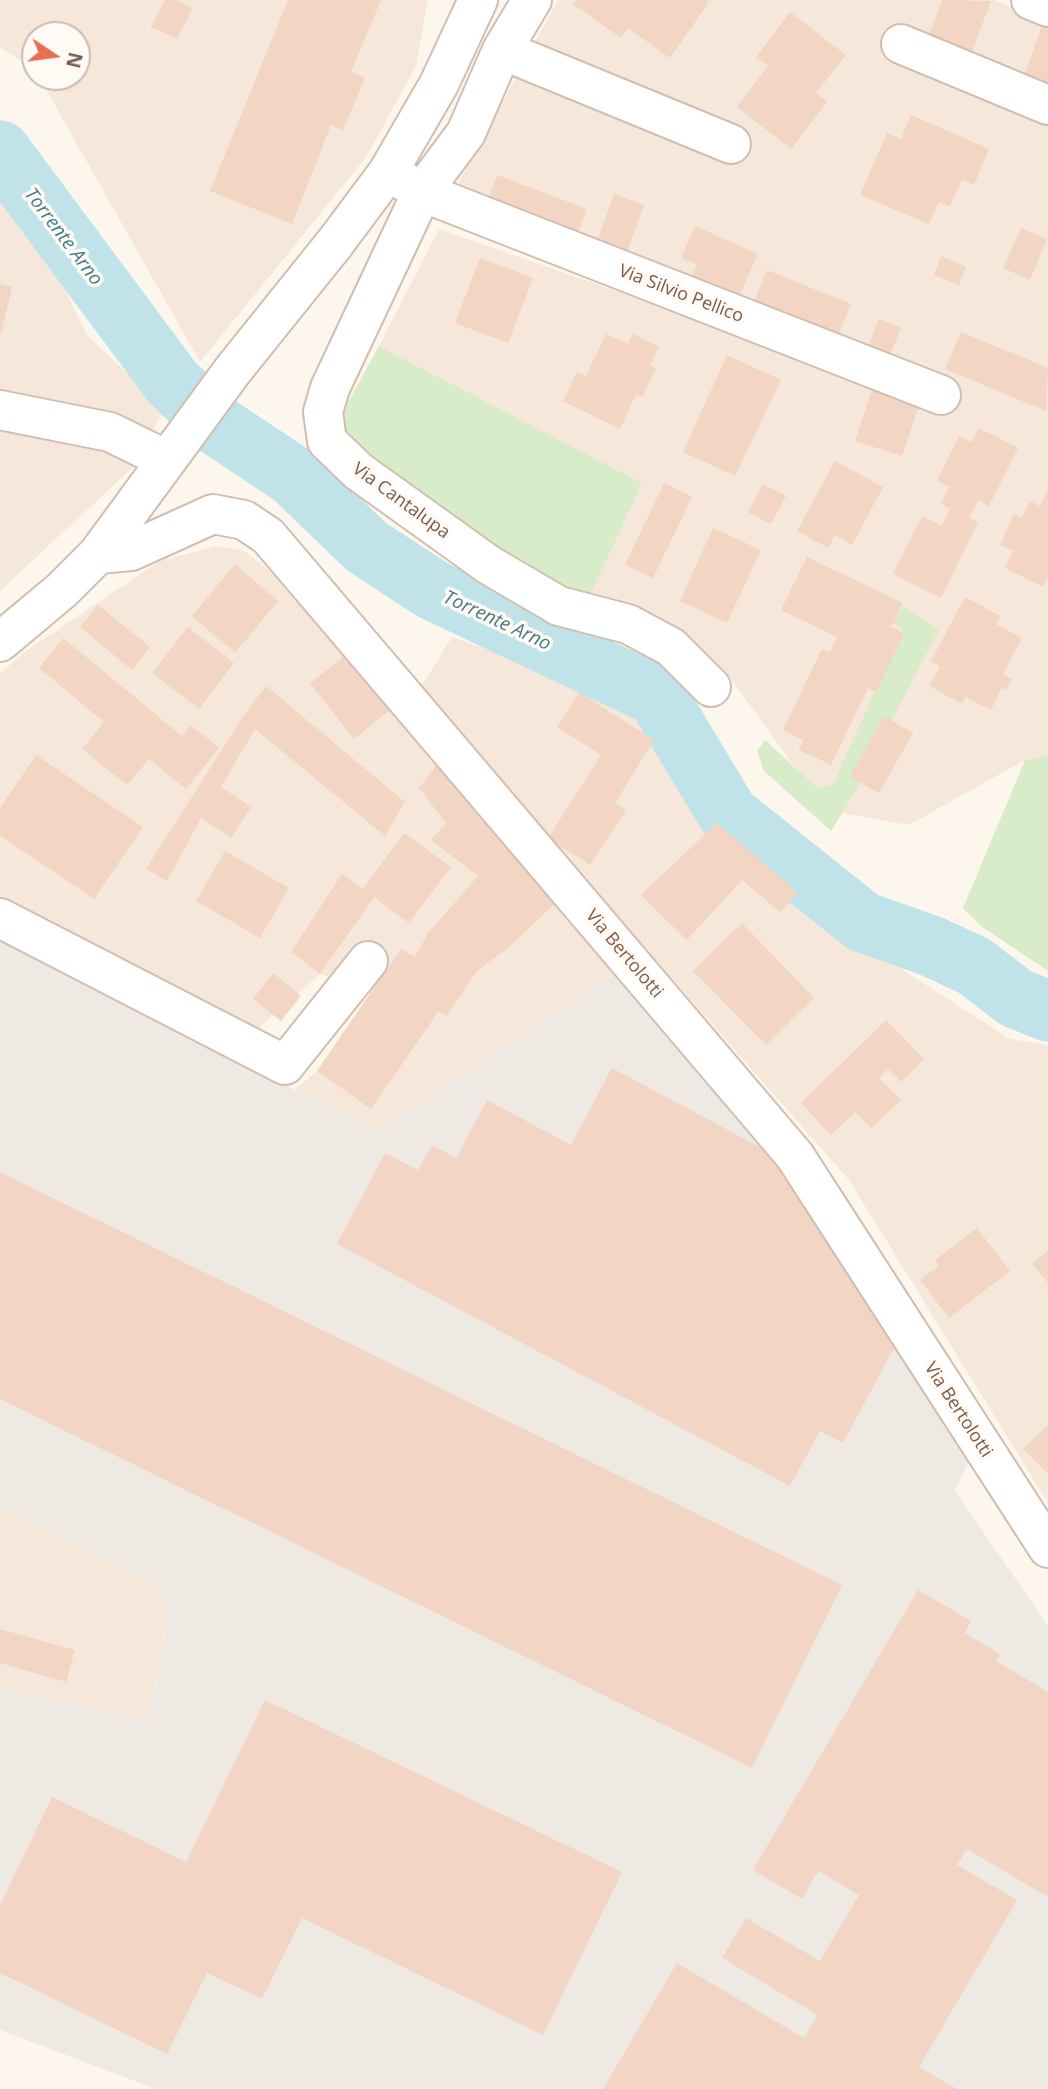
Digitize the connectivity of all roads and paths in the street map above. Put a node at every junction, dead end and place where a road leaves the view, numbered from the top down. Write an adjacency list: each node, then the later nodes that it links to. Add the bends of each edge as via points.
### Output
1 (478, 0): 9 (street, via 439,84)
2 (532, 0): 6 (street, Via Cantalupa)
3 (1031, 0): 4 (street)
4 (1048, 7)
5 (901, 44): 7 (street)
6 (502, 50): 8 (street); 10 (street, Via Cantalupa, via 466,133)
7 (1048, 106)
8 (732, 144)
9 (388, 172): 10 (street, Via Silvio Pellico); 13 (street)
10 (422, 192): 11 (street, Via Silvio Pellico); 16 (street, Via Cantalupa, via 330,388 323,412 327,441 358,471 489,565 559,606 628,624 671,647)
11 (941, 396)
12 (0, 410): 13 (street)
13 (175, 450): 14 (street)
14 (98, 554): 15 (street); 19 (street, Via Bertolotti, via 131,551 213,514 244,520 268,536 795,1156)
15 (0, 642)
16 (711, 687)
17 (0, 918): 18 (street, via 285,1065)
18 (368, 961)
19 (1048, 1548)

